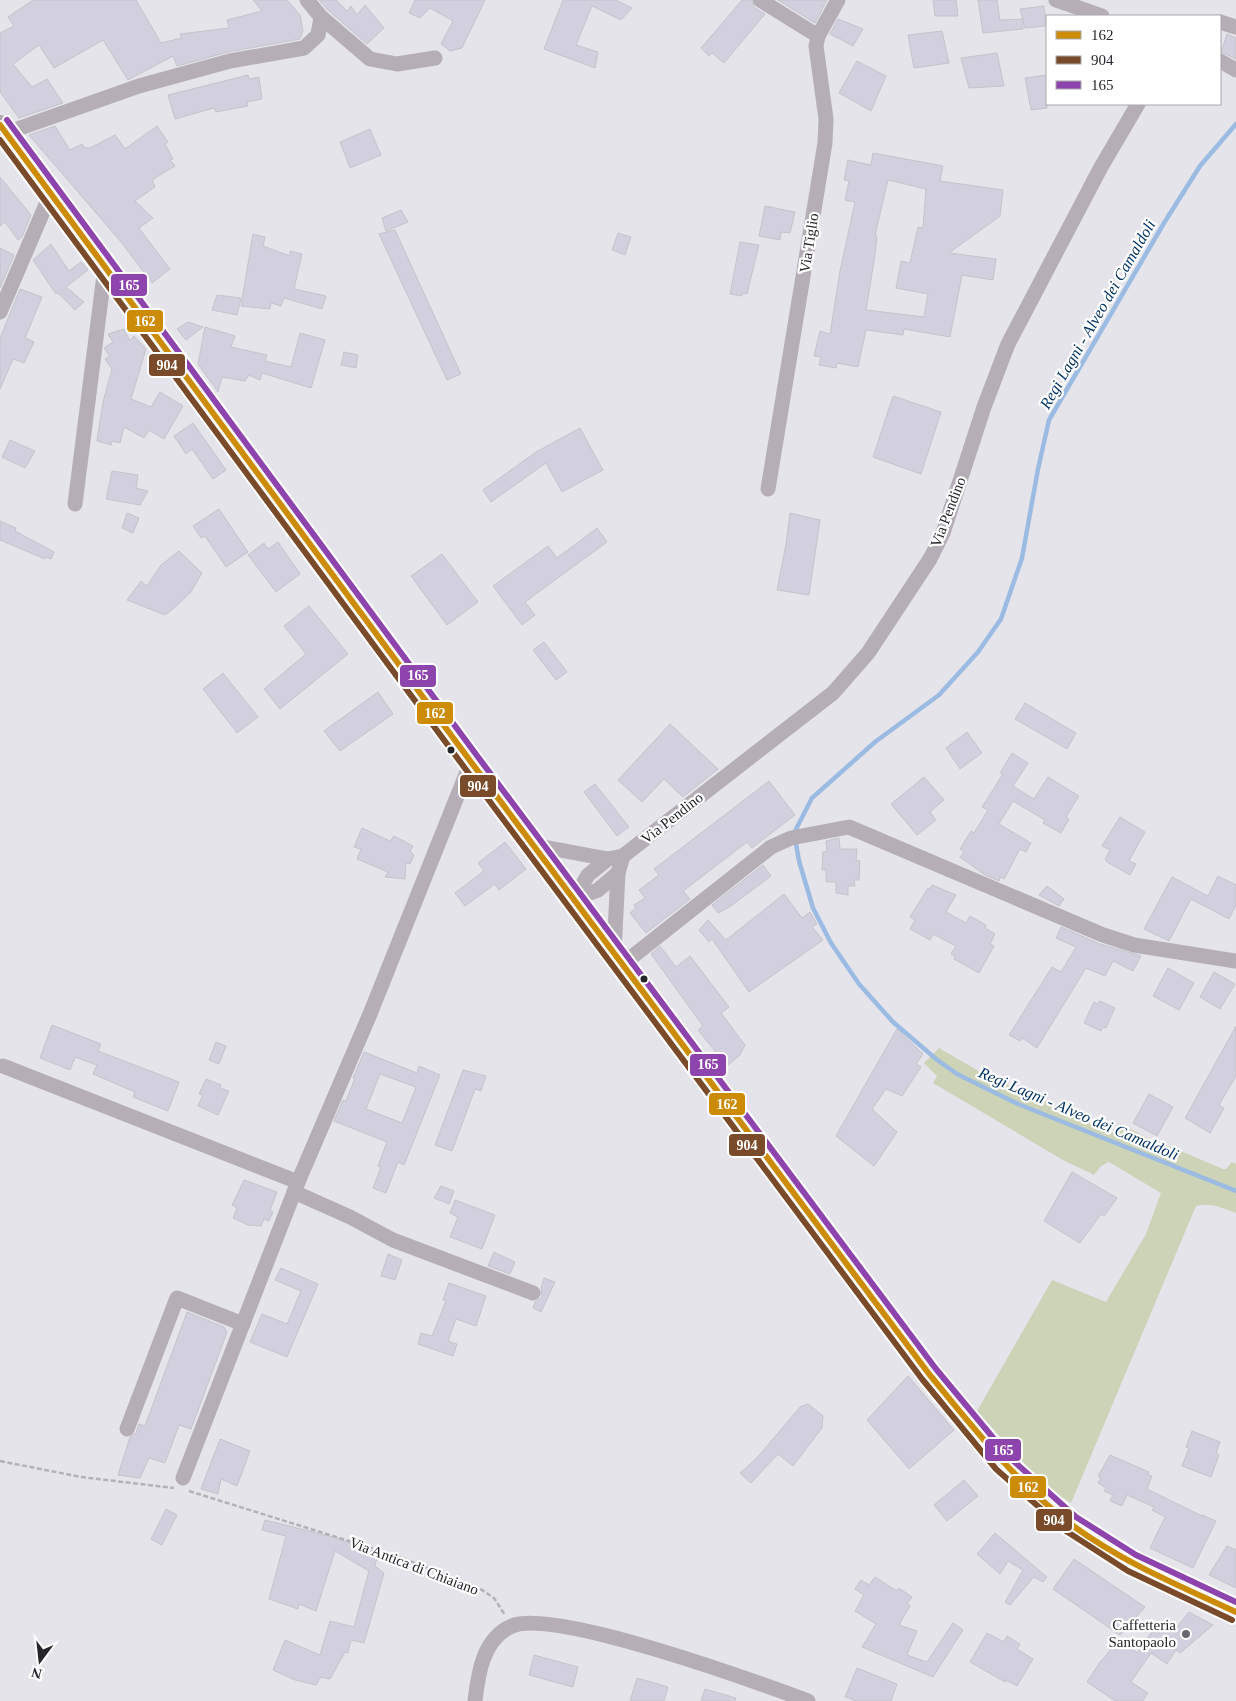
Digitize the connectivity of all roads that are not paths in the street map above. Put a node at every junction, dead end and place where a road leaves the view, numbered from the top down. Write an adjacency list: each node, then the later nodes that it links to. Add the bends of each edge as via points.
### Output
1 (307, 0): 6 (street)
2 (760, 0): 9 (street)
3 (838, 0): 9 (street, Via Tiglio)
4 (1056, 0): 5 (street)
5 (1099, 15)
6 (321, 18): 10 (street, via 370,59 396,64); 14 (street, via 318,35 304,48 230,61 139,86)
7 (1221, 22): 8 (street)
8 (1236, 27)
9 (818, 36): 18 (street, Via Tiglio, via 816,46 826,119 825,143)
10 (435, 58)
11 (1221, 62): 12 (street)
12 (1236, 70)
13 (1137, 105): 22 (street, Via Pendino, via 1008,344 943,533 930,559 868,653 833,692)
14 (2, 131): 15 (main road)
15 (51, 193): 16 (main road); 17 (street)
16 (105, 267): 19 (street); 20 (main road)
17 (0, 312)
18 (768, 489)
19 (75, 504)
20 (471, 762): 21 (main road); 29 (street, via 370,1014)
21 (533, 845): 23 (street, Via Pendino); 25 (main road)
22 (624, 856): 23 (street, Via Pendino); 24 (street)
23 (608, 859): 25 (street, Via Pendino, via 588,875)
24 (618, 873): 25 (street, via 598,890); 26 (street)
25 (574, 899): 26 (main road)
26 (618, 958): 27 (street, via 771,847 796,837 849,827 1103,935 1134,945); 34 (main road, via 929,1374 1003,1463 1071,1524 1103,1546)
27 (1236, 961)
28 (3, 1066): 29 (street)
29 (296, 1187): 30 (street, via 400,1244); 31 (street)
30 (533, 1293)
31 (243, 1324): 32 (street, via 176,1298); 33 (street)
32 (127, 1429)
33 (183, 1478)
34 (1236, 1612)
35 (475, 1701): 36 (street, via 487,1650 510,1626 528,1622 550,1623 626,1642 728,1672)
36 (808, 1701)

